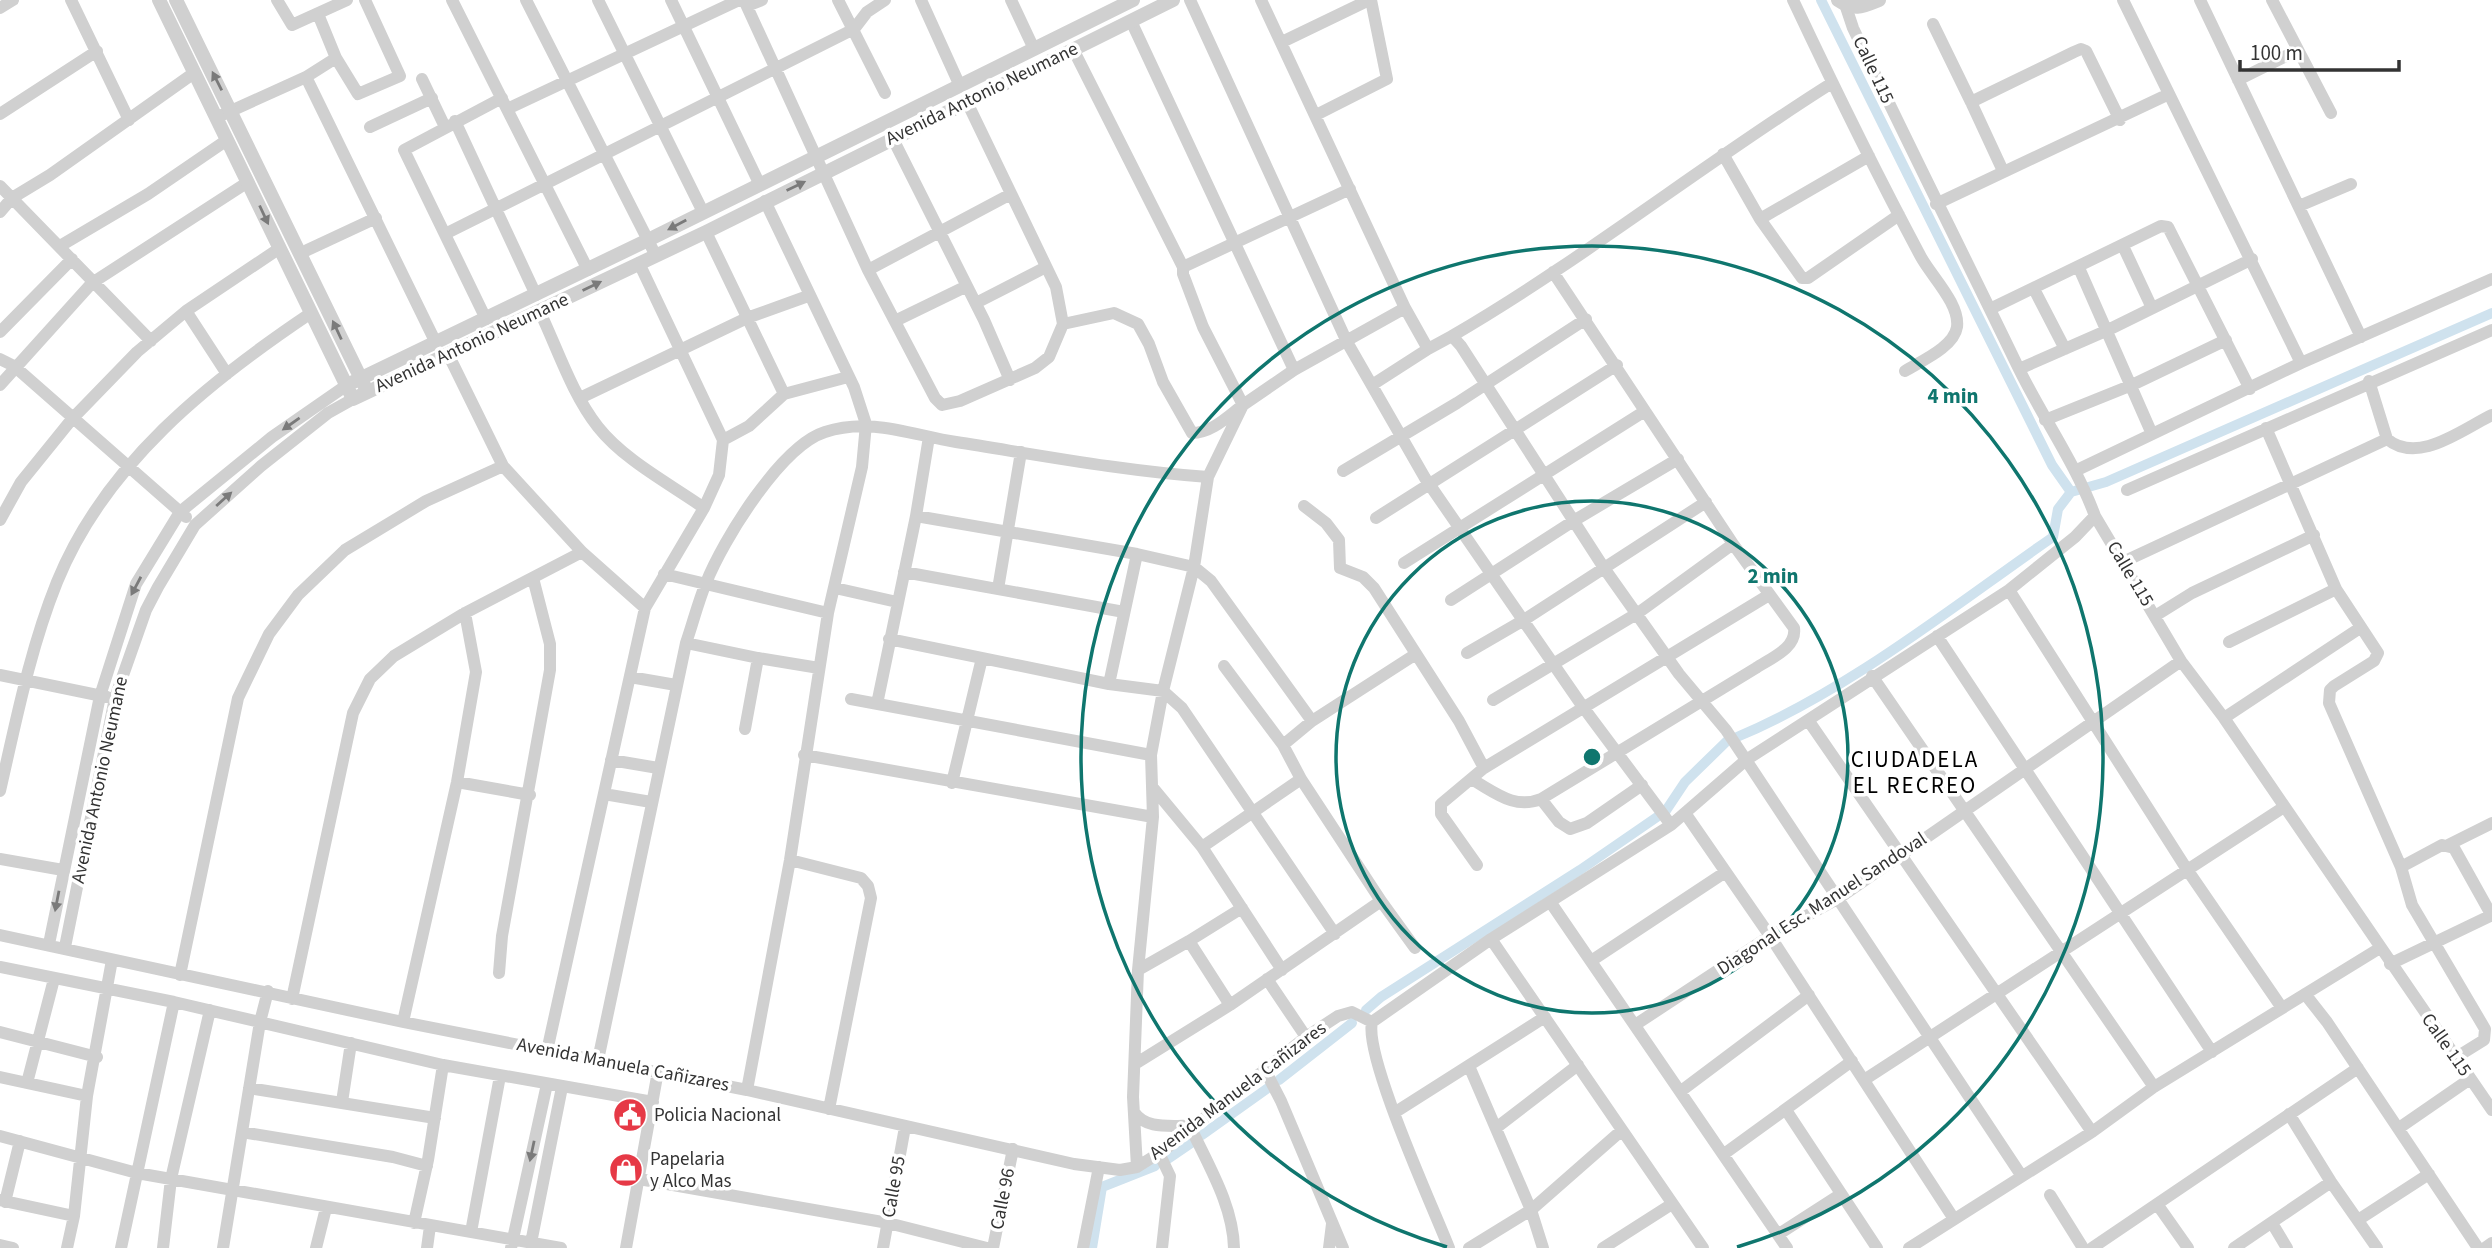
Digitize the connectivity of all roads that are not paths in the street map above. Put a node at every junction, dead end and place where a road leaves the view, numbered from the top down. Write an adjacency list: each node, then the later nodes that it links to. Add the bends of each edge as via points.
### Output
1 (13, 0): 30 (street)
2 (71, 0): 40 (street)
3 (159, 0): 44 (street)
4 (176, 0): 58 (street, one-way to 4)
5 (277, 0): 31 (street, via 292,25)
6 (347, 0): 31 (street)
7 (365, 0): 42 (street, via 400,76 358,94)
8 (452, 0): 57 (street)
9 (526, 0): 47 (street)
10 (597, 0): 41 (street)
11 (671, 0): 33 (street)
12 (762, 0): 27 (street)
13 (838, 0): 35 (street)
14 (885, 0): 35 (street, via 867,12)
15 (920, 0): 50 (street)
16 (1011, 0): 37 (street)
17 (1133, 0): 37 (street, Avenida Antonio Neumane)
18 (1173, 0): 29 (street, Avenida Antonio Neumane)
19 (1190, 0): 92 (street)
20 (1261, 0): 36 (street)
21 (1370, 0): 36 (street); 61 (street, via 1387,79)
22 (1793, 0): 49 (street)
23 (1879, 0): 28 (street, via 1860,9)
24 (2123, 0): 52 (street)
25 (2200, 0): 48 (street)
26 (2273, 0): 39 (street)
27 (743, 2): 33 (street); 43 (street)
28 (1842, 2): 85 (street, Calle 115)
29 (1157, 3): 32 (street, Avenida Antonio Neumane)
30 (0, 8)
31 (318, 14): 42 (street)
32 (1131, 21): 38 (street, Avenida Antonio Neumane); 98 (street)
33 (683, 24): 41 (street); 53 (street)
34 (1933, 24): 56 (street)
35 (854, 29): 43 (street); 51 (street)
36 (1282, 42): 61 (street)
37 (1034, 49): 50 (street, Avenida Antonio Neumane)
38 (1073, 49): 55 (street, Avenida Antonio Neumane); 108 (street)
39 (2298, 50): 48 (street); 59 (street)
40 (97, 51): 60 (street); 63 (street)
41 (625, 55): 47 (street); 66 (street)
42 (336, 58): 45 (street)
43 (777, 66): 53 (street); 72 (street)
44 (194, 73): 62 (street); 63 (street)
45 (306, 77): 58 (street); 91 (street)
46 (422, 79): 54 (street)
47 (568, 79): 57 (street); 70 (street)
48 (2238, 80): 86 (street)
49 (1832, 83): 71 (street); 73 (street)
50 (960, 86): 72 (street, Avenida Antonio Neumane)
51 (885, 93)
52 (2169, 94): 64 (street); 105 (street)
53 (720, 97): 66 (street); 77 (street)
54 (432, 98): 65 (street); 67 (street)
55 (966, 100): 68 (street, Avenida Antonio Neumane); 82 (street)
56 (1971, 102): 64 (street, via 2081,49); 74 (street)
57 (505, 104): 65 (street); 78 (street)
58 (232, 110): 62 (street); 102 (street)
59 (2330, 113)
60 (0, 114)
61 (1316, 116): 81 (street)
62 (216, 117): 69 (street)
63 (129, 120): 83 (street)
64 (2120, 120): 74 (street)
65 (450, 124): 87 (street); 96 (street, via 404,150)
66 (660, 124): 70 (street); 89 (street)
67 (370, 127)
68 (893, 139): 75 (street, Avenida Antonio Neumane); 95 (street)
69 (227, 140): 76 (street); 99 (street)
70 (605, 152): 78 (street); 97 (street)
71 (1723, 154): 93 (street); 112 (street)
72 (817, 156): 75 (street); 77 (street, Avenida Antonio Neumane)
73 (1869, 156): 90 (street); 93 (street)
74 (2003, 171): 85 (street)
75 (825, 172): 84 (street, Avenida Antonio Neumane, one-way to 75); 111 (street)
76 (248, 182): 101 (street, one-way to 101); 114 (street)
77 (759, 183): 89 (street, Avenida Antonio Neumane)
78 (544, 184): 87 (street); 110 (street)
79 (2351, 184): 86 (street)
80 (0, 186): 83 (street)
81 (1350, 189): 92 (street); 121 (street)
82 (1009, 195): 95 (street); 107 (street)
83 (12, 198): 88 (street); 99 (street)
84 (765, 201): 94 (street, Avenida Antonio Neumane); 119 (street)
85 (1936, 204): 123 (street, Calle 115)
86 (2299, 206): 136 (street)
87 (496, 208): 96 (street); 118 (street)
88 (0, 212)
89 (703, 212): 97 (street, Avenida Antonio Neumane, one-way to 97)
90 (1899, 215): 93 (street, via 1808,278 1797,274); 151 (street, via 1951,304 1957,329 1945,345)
91 (376, 218): 102 (street); 140 (street)
92 (1290, 218): 98 (street); 139 (street)
93 (1760, 219)
94 (706, 232): 103 (street, Avenida Antonio Neumane); 127 (street)
95 (939, 233): 111 (street); 115 (street)
96 (445, 234): 128 (street)
97 (648, 240): 103 (street); 110 (street, Avenida Antonio Neumane)
98 (1236, 242): 108 (street); 150 (street)
99 (60, 246): 104 (street)
100 (2123, 246): 109 (street); 116 (street, via 2161,226 2168,227); 122 (street)
101 (280, 248): 124 (street); 126 (street)
102 (301, 253): 160 (street, one-way to 102)
103 (656, 256): 106 (street, Avenida Antonio Neumane)
104 (72, 259): 114 (street); 134 (street)
105 (2252, 259): 116 (street); 146 (street)
106 (639, 263): 125 (street, Avenida Antonio Neumane, one-way to 106); 143 (street)
107 (1046, 267): 120 (street); 131 (street, via 1056,287)
108 (1183, 267): 164 (street, via 1203,327)
109 (2079, 268): 117 (street); 132 (street)
110 (588, 270): 118 (street, Avenida Antonio Neumane)
111 (868, 270): 130 (street)
112 (1553, 272): 129 (street); 135 (street)
113 (2492, 279): 136 (street)
114 (92, 283): 138 (street); 148 (street)
115 (967, 286): 120 (street); 130 (street)
116 (2199, 286): 122 (street); 137 (street)
117 (2034, 289): 123 (street); 142 (street)
118 (536, 295): 128 (street, Avenida Antonio Neumane)
119 (808, 296): 127 (street); 153 (street)
120 (976, 303): 154 (street)
121 (1405, 308): 139 (street); 141 (street)
122 (2152, 308): 132 (street)
123 (1990, 309): 149 (street, Calle 115)
124 (186, 311): 138 (street); 152 (street)
125 (540, 312): 144 (street, Avenida Antonio Neumane); 163 (street)
126 (311, 313): 152 (street); 160 (street)
127 (747, 318): 143 (street); 162 (street)
128 (486, 319): 140 (street, Avenida Antonio Neumane)
129 (1586, 319): 147 (street); 156 (street)
130 (895, 321): 154 (street, via 942,405)
131 (1063, 324): 154 (street, via 1049,357); 164 (street, via 1114,313 1138,324 1192,433 1215,426)
132 (2108, 330): 142 (street); 159 (street)
133 (2492, 330): 155 (street)
134 (0, 332)
135 (1452, 336): 141 (street); 156 (street)
136 (2361, 337): 146 (street)
137 (2226, 340): 159 (street); 161 (street)
138 (151, 341): 167 (street)
139 (1347, 342): 150 (street); 158 (street)
140 (436, 343): 160 (street, Avenida Antonio Neumane)
141 (1428, 349): 158 (street)
142 (2065, 349): 149 (street)
143 (681, 351): 163 (street); 176 (street)
144 (449, 356): 160 (street, Avenida Antonio Neumane); 180 (street)
145 (0, 359): 148 (street)
146 (2301, 363): 161 (street)
147 (1617, 365): 165 (street); 171 (street)
148 (14, 366): 157 (street); 167 (street)
149 (2019, 369): 168 (street, Calle 115)
150 (1294, 370): 164 (street)
151 (1905, 371)
152 (227, 374): 179 (street, via 145,445)
153 (848, 377): 162 (street); 169 (street)
154 (1010, 380)
155 (2369, 381): 170 (street); 175 (street)
156 (1487, 384): 171 (street); 174 (street)
157 (0, 385)
158 (1372, 385): 174 (street)
159 (2132, 385): 168 (street); 172 (street)
160 (357, 388): 191 (street, Avenida Antonio Neumane, one-way to 191, via 272,437); 197 (street, Avenida Antonio Neumane, one-way to 160)
161 (2250, 389): 172 (street)
162 (784, 394): 176 (street, via 758,419)
163 (580, 398): 190 (street, via 597,426 616,445)
164 (1243, 405): 184 (street)
165 (1645, 411): 178 (street); 182 (street)
166 (2492, 415): 175 (street, via 2418,450 2398,447)
167 (72, 419): 179 (street); 195 (street, via 21,482)
168 (2045, 420): 183 (street, Calle 115)
169 (866, 424): 173 (street); 212 (street, via 825,432 786,458 729,537); 213 (street, via 862,467)
170 (2266, 428): 185 (street); 187 (street)
171 (1517, 432): 182 (street); 186 (street)
172 (2152, 434): 183 (street)
173 (929, 437): 177 (street); 192 (street)
174 (1402, 437): 181 (street); 186 (street)
175 (2387, 439): 185 (street)
176 (723, 440): 190 (street, via 719,475)
177 (1021, 452): 184 (street); 199 (street)
178 (1678, 459): 188 (street); 196 (street)
179 (129, 465): 191 (street); 244 (street, via 102,498 71,551)
180 (503, 467): 202 (street); 322 (street, via 426,501 345,550 298,594 269,634 239,698)
181 (1343, 471)
182 (1545, 475): 196 (street); 198 (street)
183 (2076, 475): 193 (street, Calle 115)
184 (1208, 477): 206 (street)
185 (2289, 482): 200 (street); 204 (street)
186 (1430, 484): 194 (street); 198 (street)
187 (2127, 490)
188 (1706, 502): 201 (street); 207 (street)
189 (1304, 506): 233 (street, via 1339,540 1340,568 1363,577 1374,588)
190 (704, 508): 209 (street)
191 (180, 512): 197 (street); 248 (street, Avenida Antonio Neumane, one-way to 248, via 129,600)
192 (916, 516): 199 (street); 208 (street)
193 (2095, 516): 204 (street, Calle 115); 216 (street)
194 (1376, 518)
195 (0, 520)
196 (1575, 520): 207 (street); 210 (street)
197 (195, 525): 249 (street, Avenida Antonio Neumane, via 146,610)
198 (1461, 529): 205 (street); 210 (street)
199 (1009, 532): 203 (street); 214 (street)
200 (2314, 535): 215 (street); 225 (street)
201 (1732, 544): 217 (street); 224 (street)
202 (582, 552): 211 (street); 220 (street)
203 (1137, 554): 206 (street); 221 (street)
204 (2123, 562): 225 (street, Calle 115)
205 (1404, 563)
206 (1194, 567): 247 (street); 257 (street, via 1211,581)
207 (1605, 568): 224 (street); 226 (street)
208 (904, 572): 214 (street); 219 (street)
209 (664, 574): 212 (street); 220 (street)
210 (1493, 575): 218 (street); 226 (street)
211 (533, 578): 222 (street); 278 (street, via 546,622 551,670)
212 (706, 582): 223 (street); 231 (street)
213 (835, 588): 219 (street); 223 (street)
214 (998, 589): 221 (street)
215 (2336, 589): 227 (street); 230 (street)
216 (2009, 590): 228 (street); 259 (street)
217 (1769, 595): 234 (street); 252 (street, via 1794,628 1793,642)
218 (1451, 600)
219 (897, 602): 229 (street)
220 (645, 608): 243 (street)
221 (1124, 611): 245 (street)
222 (465, 613): 272 (street, via 476,673); 330 (street, via 394,656 370,679 353,713)
223 (828, 613): 240 (street)
224 (1638, 613): 234 (street); 238 (street)
225 (2155, 615): 237 (street, Calle 115)
226 (1524, 620): 232 (street); 238 (street)
227 (2360, 628): 255 (street); 294 (street, via 2377,657 2334,686 2329,704)
228 (1937, 636): 242 (street); 269 (street)
229 (888, 639): 236 (street); 253 (street)
230 (2229, 642)
231 (687, 643): 235 (street); 246 (street)
232 (1467, 653)
233 (1416, 654): 257 (street); 268 (street)
234 (1667, 657): 252 (street); 254 (street)
235 (758, 658): 240 (street); 260 (street)
236 (982, 658): 245 (street); 256 (street)
237 (2181, 662): 255 (street, Calle 115); 259 (street, Diagonal Esc. Manuel Sandoval)
238 (1555, 664): 251 (street); 254 (street)
239 (1223, 666): 261 (street)
240 (819, 668): 263 (street)
241 (0, 675): 244 (street)
242 (1872, 676): 258 (street); 282 (street)
243 (629, 677): 246 (street); 265 (street)
244 (25, 680): 248 (street); 276 (street)
245 (1109, 684): 247 (street)
246 (676, 685): 267 (street)
247 (1163, 691): 264 (street); 283 (street, via 1182,708)
248 (100, 695): 249 (street); 296 (street, Avenida Antonio Neumane)
249 (115, 698): 311 (street, Avenida Antonio Neumane)
250 (851, 699): 253 (street)
251 (1493, 700)
252 (1699, 701): 262 (street); 266 (street)
253 (877, 704): 256 (street)
254 (1583, 707): 262 (street); 268 (street)
255 (2224, 718): 281 (street, Calle 115)
256 (966, 720): 264 (street); 273 (street)
257 (1312, 720): 261 (street)
258 (1808, 720): 266 (street); 290 (street)
259 (2093, 722): 269 (street, Diagonal Esc. Manuel Sandoval); 295 (street)
260 (745, 729)
261 (1283, 745): 270 (street)
262 (1618, 754): 274 (street); 279 (street)
263 (804, 755): 273 (street); 292 (street)
264 (1151, 755): 275 (street)
265 (611, 760): 267 (street); 277 (street)
266 (1746, 760): 284 (street); 298 (street)
267 (658, 768): 280 (street)
268 (1484, 768): 271 (street)
269 (2026, 769): 282 (street, Diagonal Esc. Manuel Sandoval); 302 (street)
270 (1301, 779): 283 (street); 299 (street)
271 (1471, 779): 279 (street, via 1527,805); 293 (street, via 1441,804 1441,814)
272 (457, 782): 278 (street); 338 (street)
273 (952, 783): 285 (street)
274 (1642, 785): 279 (street, via 1587,823 1570,829); 287 (street)
275 (1154, 789): 285 (street); 289 (street)
276 (0, 791)
277 (604, 794): 280 (street); 345 (street)
278 (530, 795): 321 (street)
279 (1541, 799)
280 (651, 802): 349 (street)
281 (2284, 807): 295 (street); 313 (street, Calle 115)
282 (1967, 810): 290 (street, Diagonal Esc. Manuel Sandoval); 314 (street)
283 (1252, 811): 289 (street); 304 (street)
284 (1685, 813): 287 (street); 297 (street)
285 (1153, 817): 319 (street)
286 (2492, 823): 288 (street)
287 (1671, 825): 300 (street)
288 (2448, 845): 294 (street); 303 (street, via 2454,848)
289 (1202, 847): 301 (street)
290 (1903, 854): 298 (street, Diagonal Esc. Manuel Sandoval); 326 (street)
291 (0, 859): 296 (street)
292 (790, 860): 367 (street); 372 (street, via 861,878 871,898)
293 (1478, 865)
294 (2401, 867): 309 (street, via 2412,905)
295 (2186, 868): 302 (street); 333 (street)
296 (63, 870): 310 (street, Avenida Antonio Neumane, one-way to 310)
297 (1724, 873): 306 (street); 315 (street)
298 (1839, 898): 306 (street, Diagonal Esc. Manuel Sandoval); 341 (street)
299 (1381, 901): 304 (street); 312 (street)
300 (1551, 902): 307 (street); 315 (street)
301 (1242, 908): 308 (street); 320 (street)
302 (2120, 911): 314 (street); 346 (street)
303 (2492, 916): 309 (street)
304 (1335, 934): 320 (street)
305 (0, 935): 310 (street, Avenida Manuela Cañizares)
306 (1770, 936): 328 (street); 339 (street, Diagonal Esc. Manuel Sandoval)
307 (1491, 939): 335 (street); 337 (street)
308 (1189, 941): 319 (street); 332 (street)
309 (2433, 943): 316 (street); 348 (street, via 2486,1035)
310 (48, 944): 311 (street, Avenida Manuela Cañizares)
311 (65, 947): 317 (street, Avenida Manuela Cañizares)
312 (1415, 948)
313 (2380, 948): 316 (street, Calle 115); 327 (street)
314 (2062, 950): 326 (street); 365 (street)
315 (1591, 961): 339 (street)
316 (2390, 964): 348 (street, Calle 115)
317 (111, 965): 322 (street, Avenida Manuela Cañizares); 325 (street)
318 (0, 967): 323 (street)
319 (1138, 970): 351 (street)
320 (1282, 970): 324 (street)
321 (499, 973)
322 (180, 975): 329 (street, Avenida Manuela Cañizares)
323 (54, 979): 325 (street); 343 (street)
324 (1267, 979): 332 (street); 342 (street)
325 (107, 986): 331 (street); 347 (street)
326 (1997, 992): 341 (street); 385 (street)
327 (2305, 994): 333 (street); 356 (street)
328 (1809, 995): 350 (street); 368 (street)
329 (267, 996): 330 (street, Avenida Manuela Cañizares); 336 (street)
330 (292, 999): 338 (street, Avenida Manuela Cañizares)
331 (174, 1002): 334 (street); 395 (street)
332 (1230, 1005): 351 (street)
333 (2282, 1008): 346 (street)
334 (210, 1010): 336 (street); 398 (street)
335 (1545, 1017): 353 (street); 354 (street)
336 (260, 1020): 344 (street); 366 (street)
337 (1368, 1020): 342 (street, Avenida Manuela Cañizares, via 1346,1013); 376 (street, via 1369,1040)
338 (403, 1022): 345 (street, Avenida Manuela Cañizares)
339 (1635, 1025): 368 (street)
340 (0, 1032): 343 (street)
341 (1931, 1036): 361 (street); 397 (street)
342 (1306, 1037): 355 (street, Avenida Manuela Cañizares)
343 (37, 1040): 347 (street); 362 (street)
344 (351, 1043): 352 (street); 371 (street)
345 (547, 1051): 349 (street, Avenida Manuela Cañizares)
346 (2212, 1052): 365 (street)
347 (97, 1056): 369 (street)
348 (2455, 1058): 360 (street, Calle 115)
349 (598, 1060): 357 (street, Avenida Manuela Cañizares)
350 (1852, 1061): 361 (street); 373 (street)
351 (1135, 1064): 375 (street)
352 (443, 1065): 358 (street); 378 (street)
353 (1578, 1065): 381 (street); 383 (street)
354 (1469, 1066): 376 (street); 381 (street)
355 (1264, 1068): 379 (street, Avenida Manuela Cañizares); 412 (street)
356 (2358, 1068): 377 (street); 382 (street)
357 (658, 1072): 367 (street, Avenida Manuela Cañizares); 370 (street)
358 (500, 1076): 363 (street); 417 (street)
359 (0, 1077): 362 (street)
360 (2470, 1079): 374 (street, Calle 115); 382 (street)
361 (1864, 1080): 410 (street)
362 (27, 1083): 369 (street)
363 (547, 1084): 364 (street); 420 (street, one-way to 420)
364 (562, 1087): 370 (street); 422 (street)
365 (2154, 1087): 385 (street)
366 (249, 1088): 371 (street); 384 (street)
367 (747, 1090): 372 (street, Avenida Manuela Cañizares)
368 (1681, 1091): 390 (street)
369 (87, 1096): 391 (street)
370 (653, 1101): 399 (street)
371 (342, 1102): 378 (street)
372 (829, 1110): 380 (street, Avenida Manuela Cañizares)
373 (1786, 1110): 390 (street); 402 (street)
374 (2492, 1110)
375 (1134, 1112): 379 (street, via 1149,1123); 394 (street)
376 (1394, 1113): 440 (street)
377 (2289, 1114): 400 (street); 406 (street)
378 (435, 1118): 392 (street)
379 (1190, 1126): 389 (street, Avenida Manuela Cañizares); 437 (street, via 1214,1174 1234,1234)
380 (905, 1127): 388 (street, Avenida Manuela Cañizares); 414 (street, Calle 95)
381 (1496, 1128): 408 (street)
382 (2399, 1128): 396 (street)
383 (1622, 1131): 405 (street); 408 (street)
384 (242, 1132): 392 (street); 401 (street)
385 (2092, 1132): 397 (street)
386 (0, 1136): 387 (street)
387 (20, 1141): 391 (street); 404 (street)
388 (1013, 1149): 393 (street, Avenida Manuela Cañizares); 434 (street, Calle 96)
389 (1159, 1153): 394 (street, Avenida Manuela Cañizares); 436 (street, via 1170,1176)
390 (1724, 1154): 418 (street)
391 (81, 1157): 395 (street); 409 (street)
392 (427, 1166): 413 (street)
393 (1099, 1167): 394 (street, Avenida Manuela Cañizares); 435 (street)
394 (1137, 1167)
395 (137, 1172): 398 (street); 425 (street)
396 (2429, 1174): 411 (street); 454 (street)
397 (2021, 1175): 410 (street)
398 (172, 1179): 401 (street); 426 (street)
399 (639, 1179): 414 (street); 431 (street)
400 (2331, 1182): 411 (street); 415 (street)
401 (232, 1191): 407 (street); 427 (street)
402 (1841, 1194): 418 (street); 446 (street)
403 (2050, 1195): 448 (street)
404 (3, 1201): 409 (street)
405 (1672, 1204): 443 (street); 444 (street)
406 (2157, 1204): 449 (street); 450 (street)
407 (326, 1208): 413 (street); 428 (street)
408 (1531, 1210): 441 (street); 442 (street)
409 (74, 1216): 424 (street)
410 (1954, 1219): 447 (street)
411 (2358, 1220): 453 (street)
412 (1332, 1221): 438 (street); 439 (street)
413 (414, 1223): 416 (street)
414 (888, 1223): 432 (street, Calle 95); 433 (street)
415 (2272, 1223): 451 (street); 452 (street)
416 (430, 1226): 417 (street); 429 (street)
417 (471, 1232): 420 (street)
418 (1779, 1234): 445 (street)
419 (2492, 1243): 455 (street)
420 (512, 1244): 422 (street)
421 (0, 1245): 423 (street)
422 (531, 1245): 430 (street)
423 (12, 1248)
424 (67, 1248)
425 (121, 1248)
426 (163, 1248)
427 (223, 1248)
428 (316, 1248)
429 (427, 1248)
430 (561, 1248)
431 (626, 1248)
432 (883, 1248)
433 (987, 1248)
434 (993, 1248)
435 (1083, 1248)
436 (1162, 1248)
437 (1234, 1248)
438 (1329, 1248)
439 (1343, 1248)
440 (1449, 1248)
441 (1469, 1248)
442 (1543, 1248)
443 (1603, 1248)
444 (1703, 1248)
445 (1787, 1248)
446 (1877, 1248)
447 (1909, 1248)
448 (2083, 1248)
449 (2092, 1248)
450 (2188, 1248)
451 (2234, 1248)
452 (2287, 1248)
453 (2377, 1248)
454 (2478, 1248)
455 (2485, 1248)

